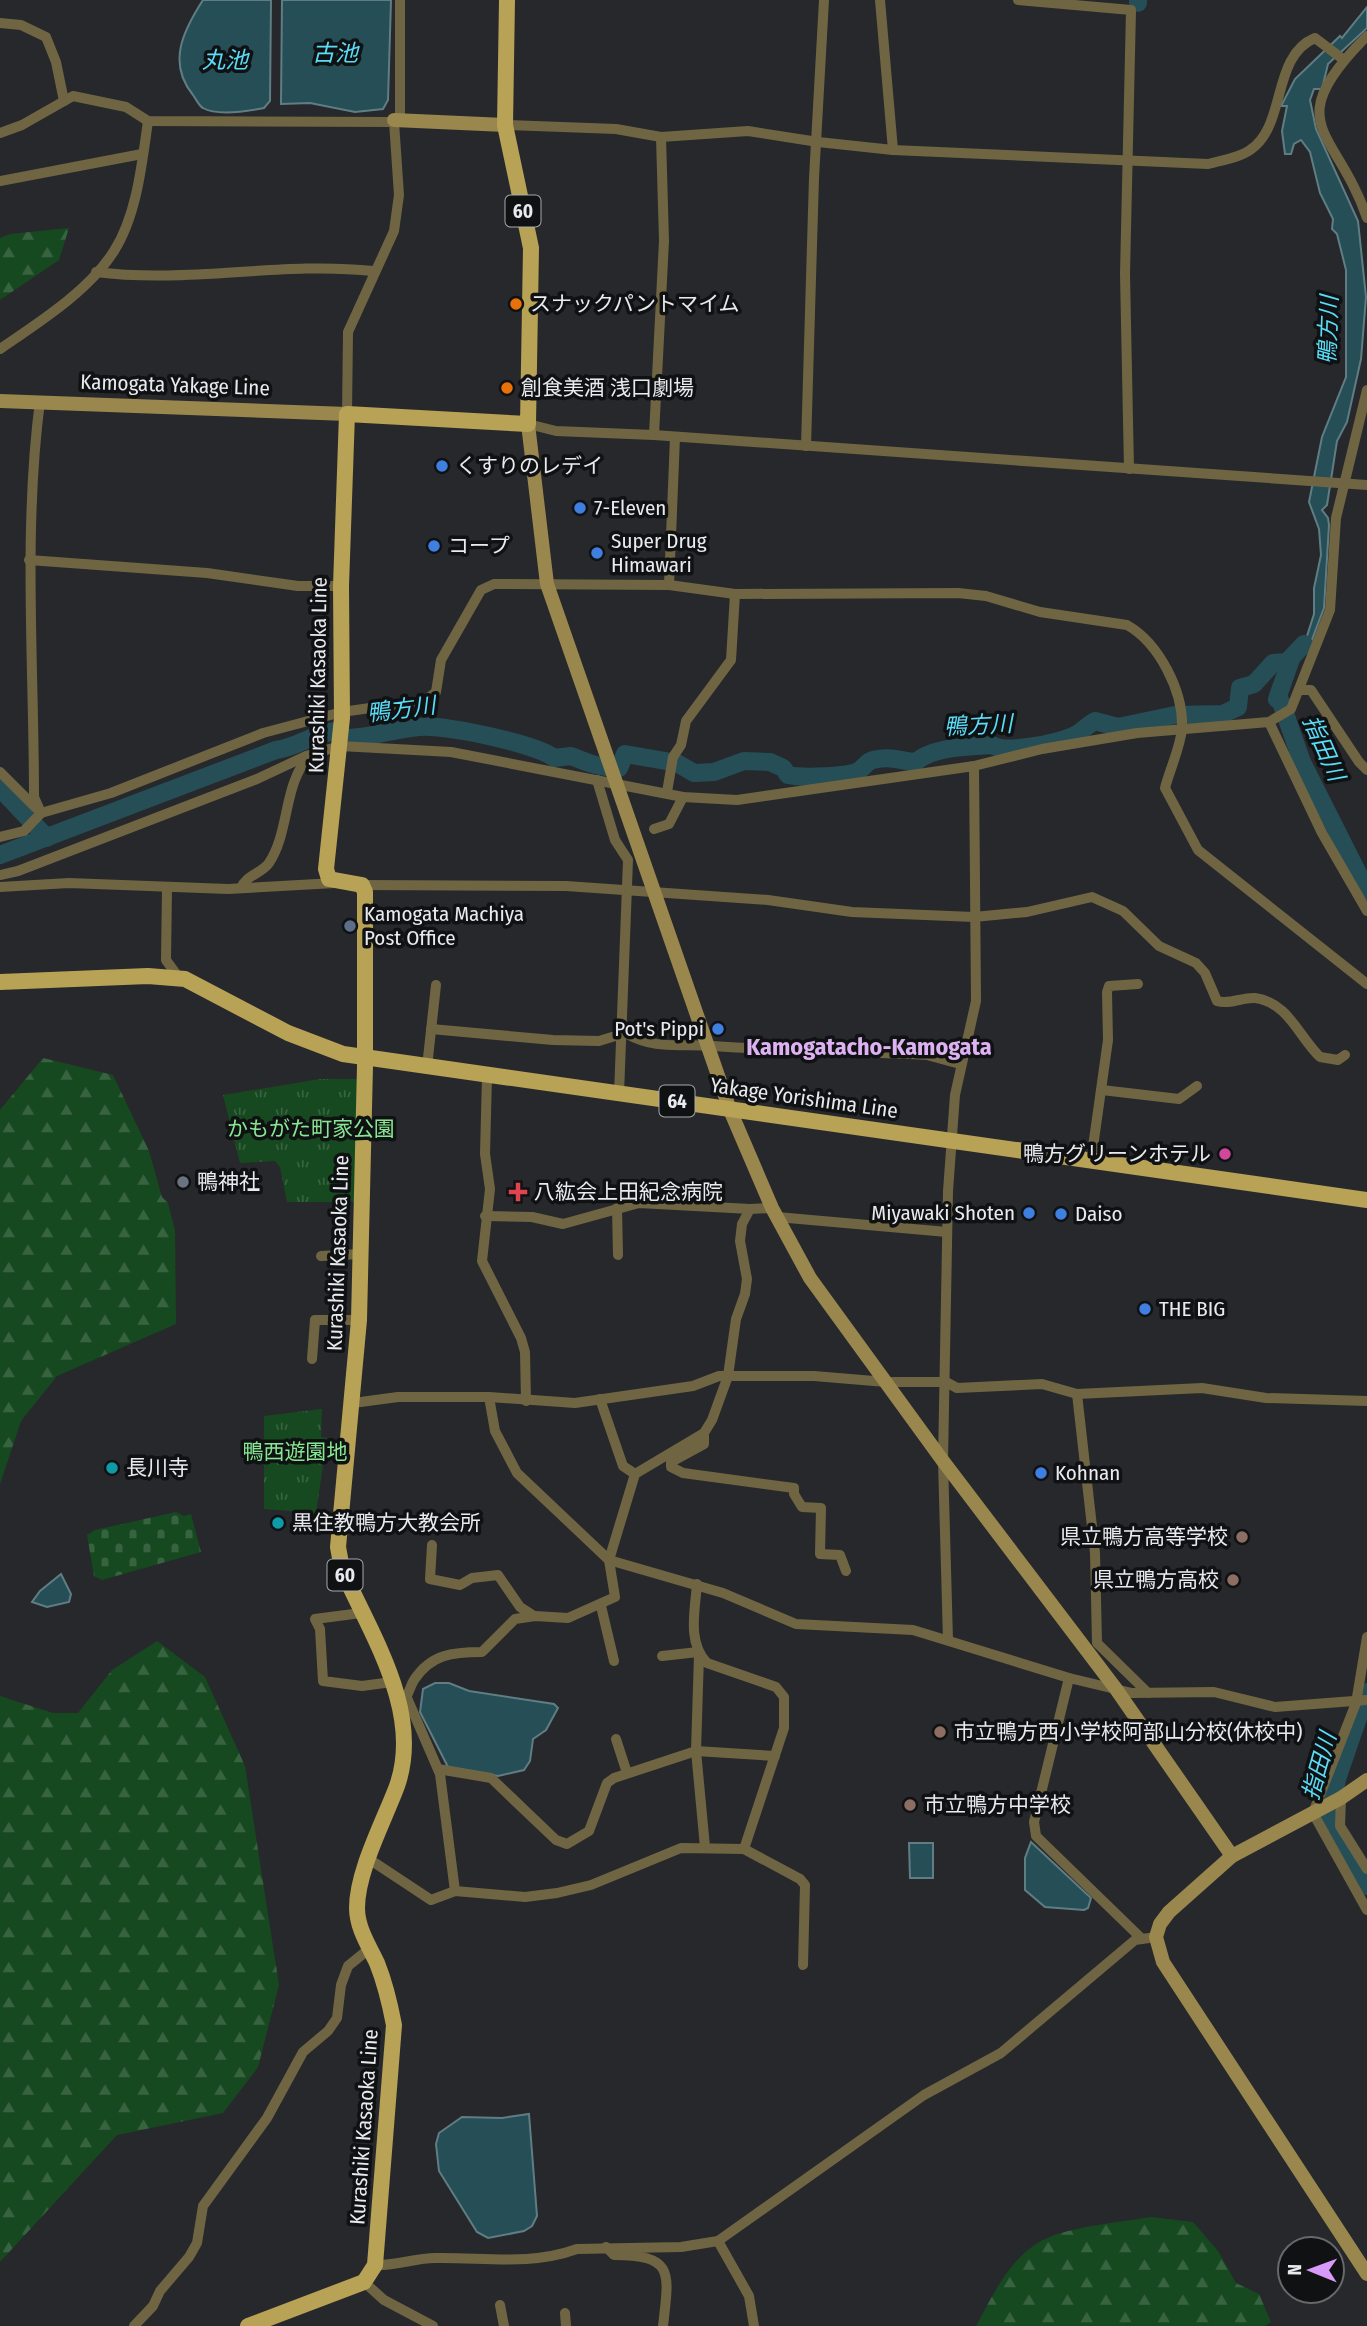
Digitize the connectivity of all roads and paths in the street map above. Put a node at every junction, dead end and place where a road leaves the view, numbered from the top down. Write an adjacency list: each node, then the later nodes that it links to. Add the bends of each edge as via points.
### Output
1 (400, 0): 11 (street, via 400,115)
2 (507, 0): 12 (main road, 60)
3 (824, 0): 15 (street)
4 (880, 0): 16 (street)
5 (1018, 0): 18 (street, via 1131,10)
6 (0, 23): 9 (street, via 21,25 46,37 57,62)
7 (1367, 36): 8 (street)
8 (1344, 60): 18 (street, via 1315,38 1297,53 1266,132 1248,152 1208,164); 20 (street, via 1330,80 1317,116)
9 (64, 101): 10 (street, via 73,96 126,107); 13 (street)
10 (148, 121): 11 (street); 17 (street)
11 (394, 121): 12 (street); 21 (street, via 399,195 394,231)
12 (505, 125): 14 (street, via 616,129); 28 (main road, 60, via 531,248)
13 (0, 133)
14 (661, 137): 15 (street, via 748,131); 29 (street, via 664,242)
15 (818, 142): 16 (street); 31 (street)
16 (893, 150): 18 (street)
17 (142, 154): 19 (street); 22 (street, via 132,208 114,251)
18 (1127, 160): 32 (street)
19 (0, 181)
20 (1367, 218)
21 (373, 271): 22 (street, via 335,267 221,275); 27 (street, via 348,332)
22 (96, 272): 23 (street, via 61,306)
23 (0, 349)
24 (1367, 390): 33 (street)
25 (0, 401): 26 (street, Kamogata Yakage Line)
26 (40, 401): 27 (street, Kamogata Yakage Line); 35 (street, via 31,470)
27 (347, 414): 28 (main road); 38 (main road, Kurashiki Kasaoka Line)
28 (528, 424): 29 (street, via 556,431); 36 (street)
29 (654, 435): 30 (street)
30 (676, 437): 31 (street); 37 (street)
31 (806, 446): 32 (street)
32 (1129, 469): 33 (street)
33 (1340, 483): 34 (street); 40 (street, via 1330,610)
34 (1367, 485)
35 (29, 560): 38 (street, via 207,573 298,586); 53 (street, via 34,797)
36 (547, 584): 37 (street); 41 (street, via 494,584 481,590 441,660 436,692 426,700); 50 (street)
37 (668, 585): 39 (street)
38 (341, 586): 41 (main road, Kurashiki Kasaoka Line)
39 (735, 594): 43 (street, via 958,593 1127,625 1158,654 1176,692); 51 (street, via 731,660 686,721)
40 (1299, 690): 42 (street, via 1291,709); 47 (street, via 1311,690)
41 (342, 715): 44 (main road, Kurashiki Kasaoka Line); 53 (street, via 263,733 111,793)
42 (1272, 720): 43 (street); 64 (street, via 1322,833)
43 (1181, 725): 46 (street); 69 (street, via 1164,788 1198,850)
44 (340, 746): 45 (street); 49 (street, via 452,752); 57 (main road, Kurashiki Kasaoka Line, via 326,869)
45 (310, 755): 56 (street); 61 (street, via 298,772 268,864)
46 (974, 766): 52 (street, via 737,800); 65 (street)
47 (1367, 770)
48 (0, 772): 53 (street)
49 (597, 780): 50 (street); 62 (street, via 615,840 628,860)
50 (616, 782): 51 (street); 63 (street)
51 (667, 792): 52 (street)
52 (683, 797): 54 (street, via 668,824)
53 (41, 814): 55 (street, via 24,831)
54 (654, 829)
55 (0, 837)
56 (0, 875)
57 (335, 883): 58 (main road); 61 (street)
58 (362, 885): 62 (street, via 519,883); 75 (main road, Kurashiki Kasaoka Line / 60)
59 (0, 887): 60 (street, via 69,883)
60 (167, 888): 61 (street); 66 (street, via 166,960)
61 (241, 888)
62 (626, 892): 63 (street); 72 (street)
63 (655, 894): 65 (street); 73 (street)
64 (1367, 911)
65 (974, 918): 74 (street, via 1092,897 1123,911 1159,946 1196,963 1217,1001 1245,998 1272,1003 1296,1024 1320,1056 1338,1060); 76 (street, via 976,1001)
66 (179, 978): 67 (main road, Yakage Yorishima Line / 64); 75 (main road, Yakage Yorishima Line / 64, via 310,1044)
67 (0, 982)
68 (1138, 984): 80 (street, via 1109,986)
69 (1367, 984)
70 (436, 985): 71 (street)
71 (431, 1029): 72 (street, via 599,1041); 77 (street)
72 (621, 1033): 73 (street, via 660,1046); 81 (street)
73 (708, 1045): 76 (street, via 927,1055); 82 (street)
74 (1345, 1055)
75 (363, 1057): 77 (main road, Yakage Yorishima Line / 64); 91 (main road, Kurashiki Kasaoka Line / 60)
76 (960, 1064): 83 (street)
77 (428, 1067): 78 (main road, Yakage Yorishima Line / 64)
78 (487, 1076): 81 (main road, Yakage Yorishima Line / 64); 89 (street, via 485,1154 490,1189)
79 (1197, 1086): 80 (street, via 1179,1098)
80 (1102, 1090): 84 (street)
81 (619, 1094): 82 (main road, Yakage Yorishima Line / 64)
82 (730, 1110): 83 (main road, Yakage Yorishima Line / 64); 88 (street)
83 (950, 1140): 84 (main road, Yakage Yorishima Line / 64); 90 (street)
84 (1091, 1161): 85 (main road, Yakage Yorishima Line / 64)
85 (1367, 1200)
86 (617, 1208): 87 (street, via 639,1203); 89 (street, via 563,1224 532,1217); 92 (street)
87 (750, 1209): 88 (street); 96 (street, via 740,1241 746,1294 736,1320)
88 (774, 1212): 90 (street); 97 (street, via 810,1278)
89 (485, 1216): 102 (street, via 482,1261 522,1338)
90 (947, 1232): 98 (street)
91 (360, 1254): 93 (street); 94 (main road, Kurashiki Kasaoka Line / 60)
92 (618, 1255)
93 (321, 1256)
94 (359, 1320): 95 (street, via 314,1320); 104 (main road, Kurashiki Kasaoka Line / 60)
95 (312, 1359)
96 (728, 1376): 97 (street); 101 (street, via 693,1386); 105 (street)
97 (886, 1382): 98 (street); 106 (street)
98 (946, 1382): 99 (street, via 957,1388 1042,1384); 106 (street)
99 (1077, 1394): 103 (street, via 1202,1388 1266,1398); 123 (street, via 1095,1553 1097,1643)
100 (489, 1397): 102 (street); 104 (street, via 398,1397); 109 (street, via 495,1431 517,1473)
101 (600, 1399): 102 (street); 107 (street, via 623,1466)
102 (526, 1401)
103 (1367, 1401)
104 (352, 1403): 113 (main road, Kurashiki Kasaoka Line / 60, via 338,1547)
105 (705, 1433): 107 (street); 110 (street, via 704,1444 671,1462 671,1467 683,1473 794,1488 802,1507 821,1508 820,1554 840,1555)
106 (943, 1461): 116 (street); 122 (street)
107 (635, 1474): 109 (street)
108 (432, 1545): 114 (street, via 430,1579 460,1585 472,1578 498,1575 520,1607)
109 (608, 1560): 111 (street); 112 (street, via 616,1591 615,1597)
110 (846, 1571)
111 (696, 1584): 116 (street, via 796,1624 913,1630); 117 (street, via 694,1637)
112 (601, 1606): 114 (street, via 568,1618); 119 (street)
113 (361, 1613): 121 (main road, Kurashiki Kasaoka Line / 60); 121 (street, via 315,1619 320,1629 323,1681 362,1686)
114 (535, 1616): 124 (street, via 506,1625 482,1652 454,1652 432,1660 412,1683)
115 (1367, 1637): 125 (street)
116 (948, 1640): 120 (street)
117 (699, 1653): 118 (street); 127 (street); 128 (street, via 707,1663 776,1687 784,1697 784,1728)
118 (662, 1656)
119 (614, 1661)
120 (1069, 1678): 122 (street); 142 (street, via 1034,1822 1036,1836)
121 (392, 1682): 124 (main road, Kurashiki Kasaoka Line / 60)
122 (1116, 1689): 123 (street); 136 (street)
123 (1148, 1693): 125 (street, via 1214,1692 1275,1707)
124 (404, 1701): 129 (street); 137 (main road, Kurashiki Kasaoka Line / 60, via 404,1761)
125 (1362, 1701): 133 (street)
126 (616, 1738): 130 (street)
127 (696, 1751): 128 (street); 130 (street); 134 (street)
128 (775, 1756): 135 (street)
129 (438, 1769): 130 (street, via 491,1778 556,1840 567,1844 589,1831 607,1783); 139 (street)
130 (628, 1773)
131 (1367, 1780): 132 (street)
132 (1341, 1798): 133 (street); 138 (street, via 1340,1826)
133 (1312, 1813): 136 (street); 140 (street)
134 (705, 1847): 135 (street); 139 (street, via 668,1852 591,1885 557,1893 525,1897)
135 (744, 1849): 144 (street, via 805,1885)
136 (1232, 1856): 141 (street, via 1169,1912)
137 (369, 1858): 139 (street, via 431,1900); 143 (main road, Kurashiki Kasaoka Line / 60, via 357,1909)
138 (1367, 1869)
139 (454, 1891)
140 (1367, 1910)
141 (1156, 1937): 142 (street); 148 (street, via 1163,1962)
142 (1141, 1938): 145 (street, via 1001,2053 924,2095)
143 (369, 1950): 147 (main road, Kurashiki Kasaoka Line / 60, via 394,2025); 152 (street, via 348,1966 337,2018 303,2052 267,2118 203,2206 197,2244)
144 (803, 1965)
145 (718, 2241): 146 (street, via 681,2247); 158 (street, via 749,2296)
146 (606, 2247): 147 (street, via 492,2262 435,2258); 157 (street, via 614,2255 652,2257 659,2262 667,2288)
147 (376, 2265): 149 (main road)
148 (1367, 2274)
149 (364, 2282): 153 (main road); 154 (street, via 384,2300)
150 (500, 2305): 155 (street)
151 (565, 2313): 156 (street)
152 (134, 2326)
153 (248, 2326)
154 (433, 2326)
155 (504, 2326)
156 (566, 2326)
157 (663, 2326)
158 (754, 2326)

